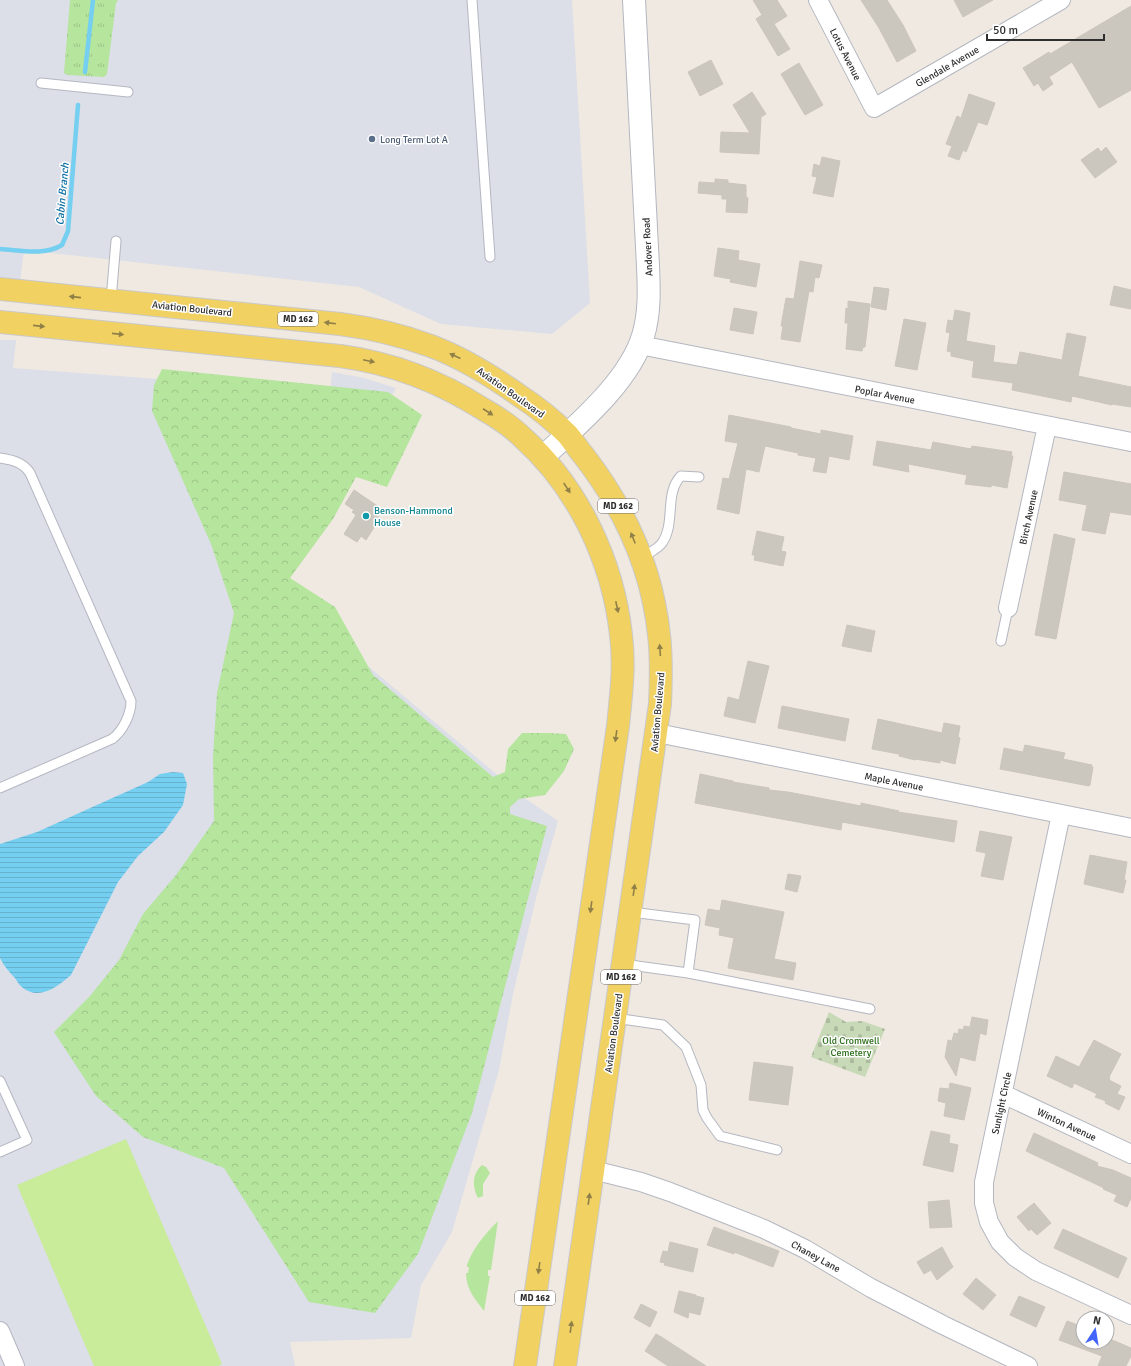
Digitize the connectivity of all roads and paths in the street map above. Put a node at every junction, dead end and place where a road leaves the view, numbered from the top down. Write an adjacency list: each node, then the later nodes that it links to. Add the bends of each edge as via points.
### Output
1 (472, 0): 9 (lane)
2 (634, 0): 14 (main road, Andover Road, via 649,282 648,312)
3 (818, 0): 7 (street, Lotus Avenue)
4 (1061, 0): 7 (street, Glendale Avenue)
5 (41, 83): 6 (lane)
6 (128, 92)
7 (874, 108)
8 (116, 241): 11 (lane)
9 (490, 256)
10 (0, 289): 11 (main road, Aviation Boulevard / MD 162, one-way to 10)
11 (111, 300): 13 (main road); 16 (main road, Aviation Boulevard / MD 162, one-way to 11, via 534,405 499,380 454,356 411,339 340,324)
12 (0, 322): 13 (main road, MD 162, one-way to 13)
13 (79, 330): 18 (main road, MD 162, one-way to 18, via 340,356 379,363 433,381 470,401 514,430)
14 (640, 346): 15 (street, Poplar Avenue); 16 (main road, Andover Road, via 614,386)
15 (1047, 426): 17 (street, Poplar Avenue); 22 (street, Birch Avenue)
16 (567, 434): 18 (main road, Andover Road); 21 (main road, Aviation Boulevard / MD 162, one-way to 16, via 619,507)
17 (1131, 442)
18 (543, 457): 42 (main road, MD 162, one-way to 42, via 572,496 604,559 618,610 623,664 618,726)
19 (0, 458): 25 (lane, via 20,463 30,473 131,701 130,709 117,736)
20 (699, 477): 21 (lane, via 681,476 676,482 669,528 661,545)
21 (641, 558): 24 (main road, Aviation Boulevard / MD 162, one-way to 21, via 661,679 659,635)
22 (1008, 608): 23 (lane)
23 (1001, 641)
24 (657, 733): 26 (street, Maple Avenue); 28 (main road, Aviation Boulevard / MD 162, one-way to 24)
25 (0, 788)
26 (1061, 814): 27 (street, Maple Avenue); 34 (street, Sunlight Circle)
27 (1131, 828)
28 (631, 912): 29 (main road, Aviation Boulevard / MD 162); 30 (lane, via 695,920)
29 (623, 964): 30 (lane); 32 (main road, Aviation Boulevard / MD 162)
30 (688, 973): 31 (lane)
31 (870, 1009)
32 (615, 1018): 35 (lane, via 663,1025 686,1047 701,1085 707,1118 720,1136); 38 (main road, Aviation Boulevard / MD 162)
33 (0, 1081): 36 (lane, via 27,1140)
34 (1003, 1094): 37 (street, Winton Avenue); 39 (street, Sunlight Circle, via 984,1182 984,1203 989,1222 1000,1242 1015,1257 1036,1271)
35 (777, 1150)
36 (0, 1152)
37 (1131, 1154)
38 (593, 1170): 43 (main road, Aviation Boulevard / MD 162, one-way to 38); 44 (street, Chaney Lane, via 670,1192 764,1229 943,1325)
39 (1131, 1315)
40 (0, 1331): 41 (street)
41 (15, 1366)
42 (524, 1366)
43 (565, 1366)
44 (1028, 1366)

